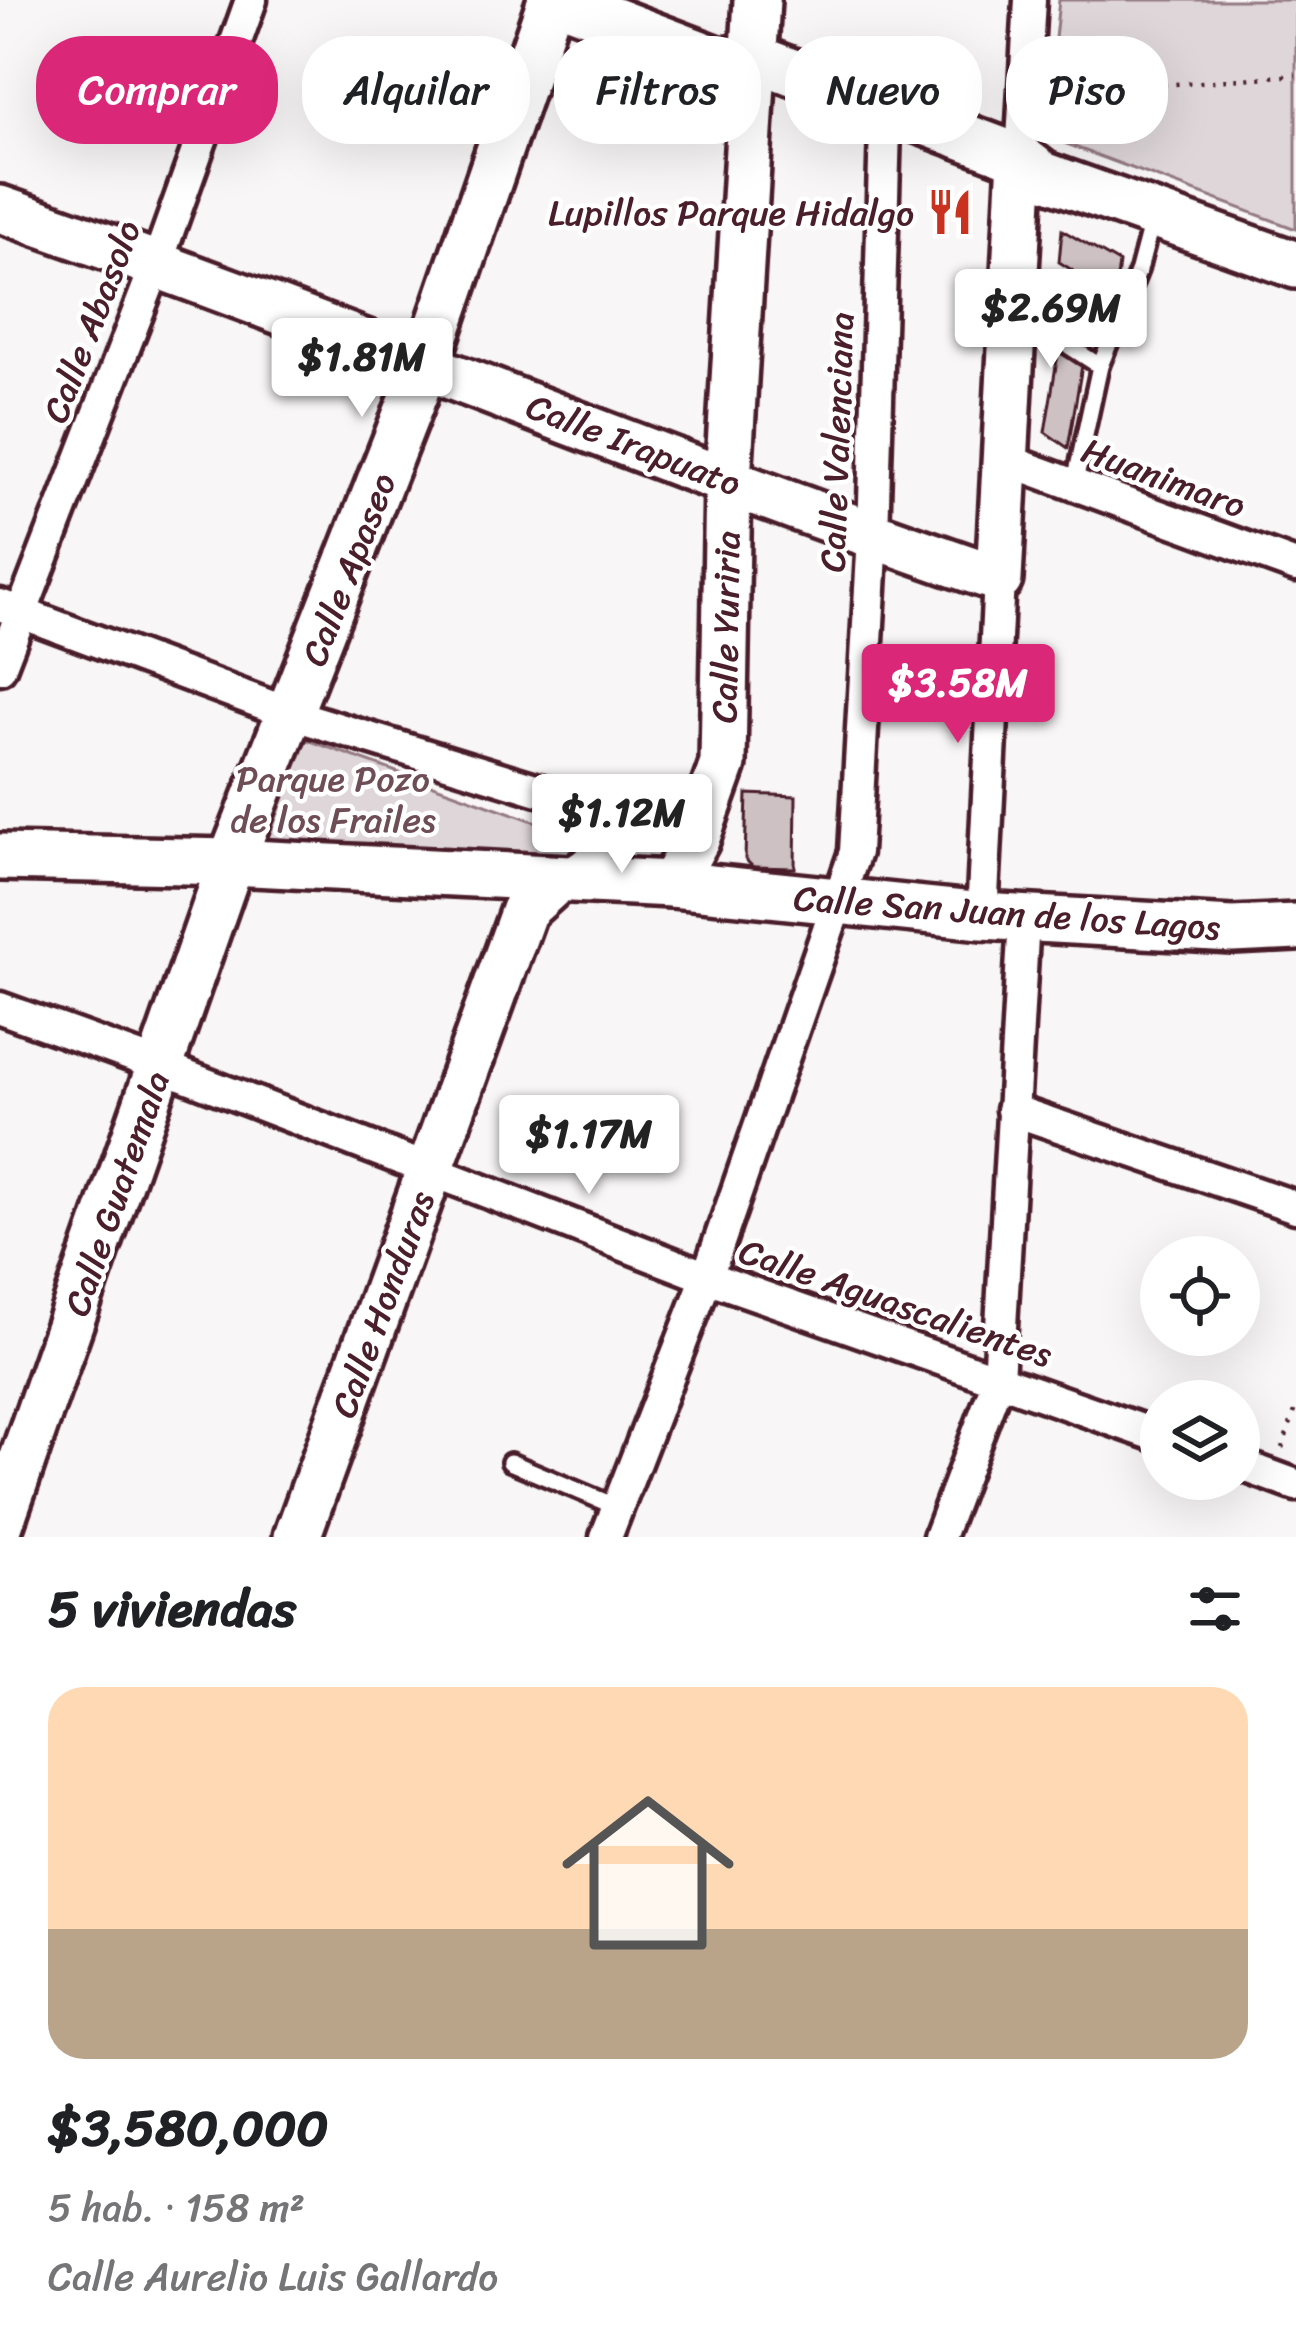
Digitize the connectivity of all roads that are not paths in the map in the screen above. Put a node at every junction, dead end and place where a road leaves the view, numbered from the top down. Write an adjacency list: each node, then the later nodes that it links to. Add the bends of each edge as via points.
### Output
1 (250, 0): 14 (street, Calle Abasolo)
2 (555, 0): 5 (street); 17 (street, Calle Apaseo)
3 (757, 0): 6 (street, Calle Yuriria)
4 (1030, 0): 11 (street)
5 (655, 36)
6 (749, 36)
7 (761, 74): 11 (street)
8 (739, 144): 20 (street, Calle Yuriria)
9 (885, 144): 22 (street, Calle Valenciana)
10 (938, 144): 11 (street)
11 (1028, 171): 13 (street); 16 (street)
12 (0, 209): 14 (street, Calle Irapuato)
13 (1154, 214): 15 (street); 18 (lane)
14 (157, 263): 17 (street, Calle Irapuato); 25 (street, Calle Abasolo)
15 (1296, 265)
16 (1014, 310): 18 (lane); 19 (street)
17 (426, 364): 20 (street, Calle Irapuato); 27 (street, Calle Apaseo)
18 (1100, 366): 21 (lane)
19 (1006, 460): 21 (street, Huanimaro); 24 (street)
20 (728, 480): 22 (street, Calle Irapuato); 31 (street, Calle Yuriria, via 723,764)
21 (1074, 486): 23 (street, Huanimaro)
22 (873, 536): 24 (street, Calle Irapuato); 32 (street, Calle Valenciana, via 855,852)
23 (1296, 566)
24 (999, 579): 33 (street)
25 (10, 609): 26 (street, Calle Abasolo); 27 (street)
26 (0, 668)
27 (291, 714): 29 (street, Calle Apaseo); 30 (street, via 594,807 603,839 595,857)
28 (0, 857): 29 (street, Calle San Juan de los Lagos)
29 (231, 862): 30 (street, Calle San Juan de los Lagos); 36 (street, Calle Guatemala)
30 (557, 880): 31 (street, Calle San Juan de los Lagos); 38 (street, Calle Honduras, via 524,910)
31 (672, 884): 32 (street, Calle San Juan de los Lagos)
32 (841, 901): 33 (street, Calle San Juan de los Lagos); 40 (street, Calle Valenciana)
33 (1003, 917): 34 (street, Calle San Juan de los Lagos); 37 (street)
34 (1296, 927)
35 (0, 1008): 36 (street, Calle Aguascalientes)
36 (160, 1066): 38 (street, Calle Aguascalientes); 45 (street, Calle Guatemala)
37 (1012, 1110): 39 (street); 41 (street)
38 (431, 1172): 40 (street, Calle Aguascalientes); 46 (street, Calle Honduras)
39 (1296, 1207)
40 (707, 1277): 41 (street, Calle Aguascalientes); 44 (street, Calle Valenciana)
41 (998, 1380): 42 (street, Calle Aguascalientes); 48 (street)
42 (1140, 1430)
43 (509, 1462): 44 (lane)
44 (617, 1508): 47 (street, Calle Valenciana)
45 (0, 1524)
46 (297, 1537)
47 (606, 1537)
48 (939, 1537)

